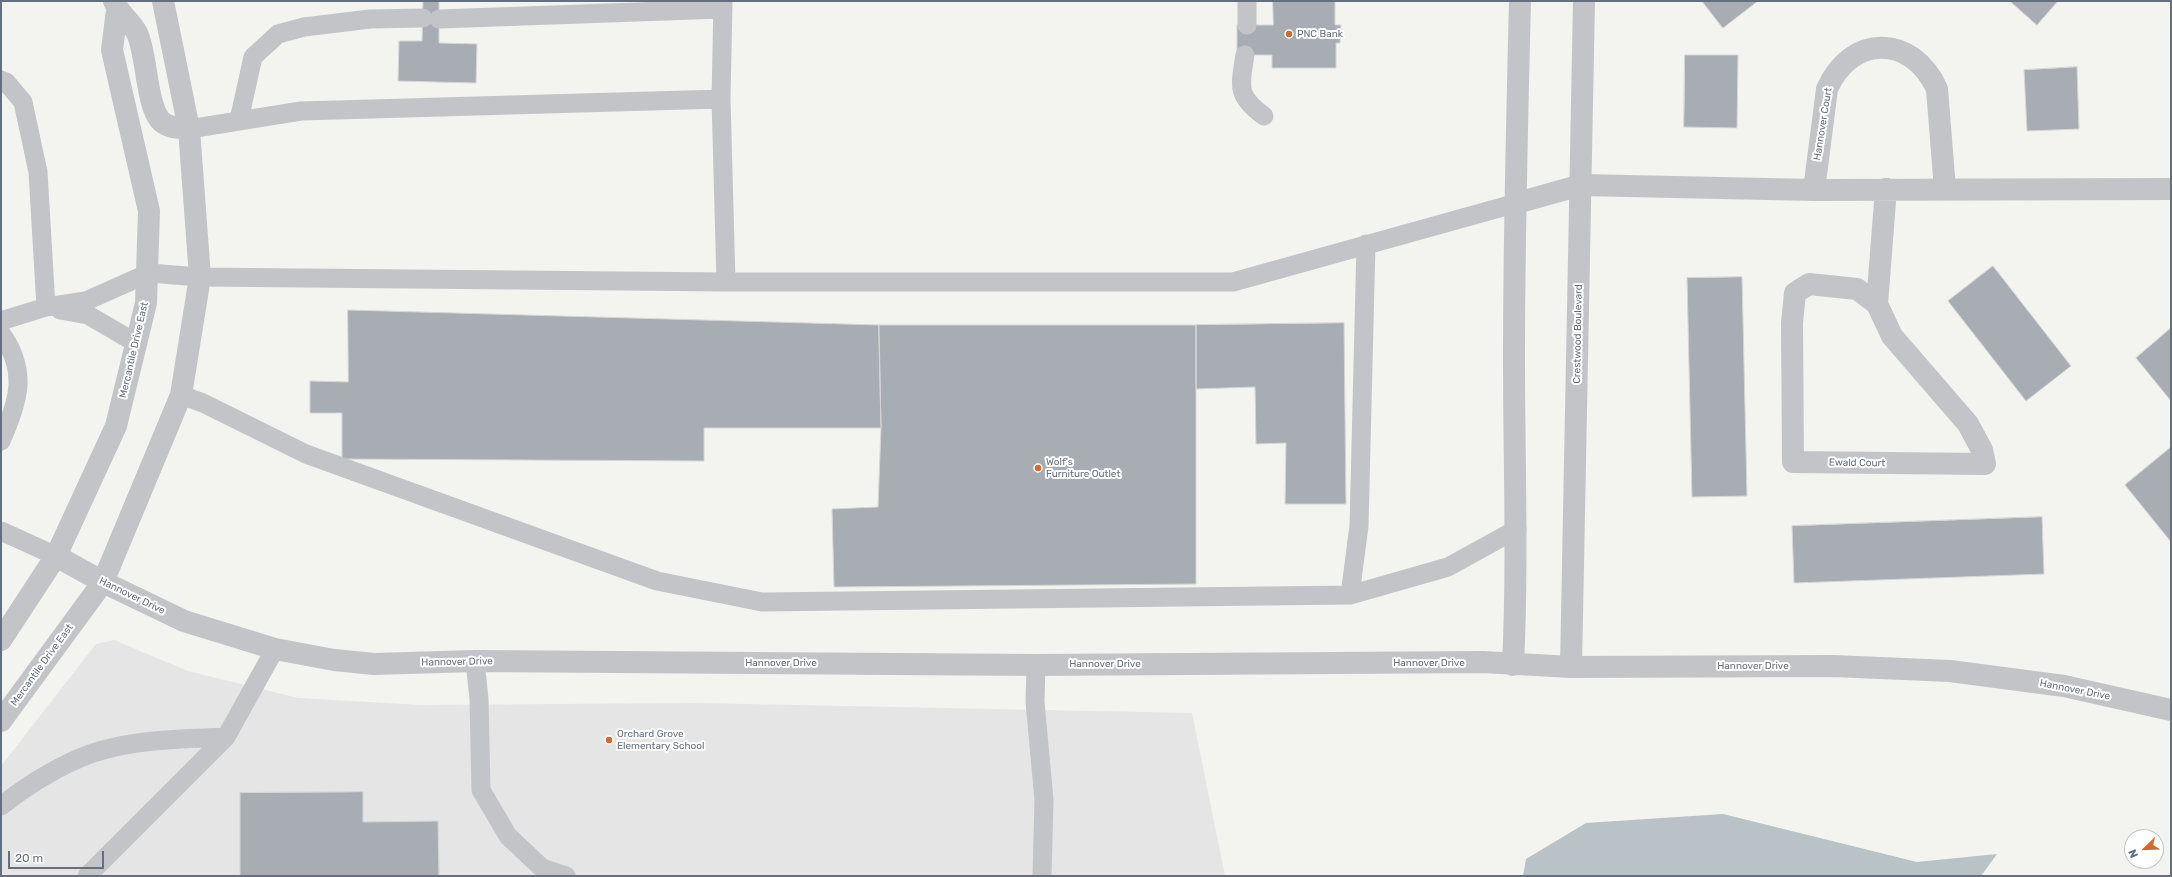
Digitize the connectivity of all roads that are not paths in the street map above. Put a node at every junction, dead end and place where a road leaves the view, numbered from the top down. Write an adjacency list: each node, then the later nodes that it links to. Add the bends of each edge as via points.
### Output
1 (163, 1): 13 (street, Mercantile Drive East)
2 (1247, 1): 7 (lane)
3 (1520, 1): 19 (street)
4 (1584, 1): 14 (street, Crestwood Boulevard)
5 (722, 5): 10 (lane); 12 (lane, via 431,19 370,19 304,27 278,34 253,57)
6 (115, 6): 13 (street, Mercantile Drive East, via 137,33 154,106 160,120 172,127); 21 (street, Mercantile Drive East, via 112,50 149,211)
7 (1247, 25)
8 (1245, 55): 11 (lane, via 1242,92 1251,106)
9 (1, 80): 25 (lane, via 6,82 23,102 38,172)
10 (721, 99): 12 (lane, via 301,110); 23 (lane)
11 (1264, 116)
12 (239, 120): 13 (lane)
13 (189, 129): 22 (street, Mercantile Drive East)
14 (1581, 185): 18 (street); 19 (street); 41 (street, Crestwood Boulevard)
15 (1886, 189): 16 (street); 18 (street); 24 (street, Ewald Court)
16 (1945, 189): 17 (street); 18 (street, Hannover Court, via 1937,89 1930,74 1919,61 1905,52 1879,48 1858,53 1844,62 1833,74 1827,89)
17 (2171, 189)
18 (1814, 190)
19 (1517, 203): 20 (lane); 31 (street, via 1514,230 1514,451)
20 (1366, 244): 23 (lane, via 1233,282); 35 (lane, via 1359,526)
21 (149, 273): 22 (lane); 25 (lane, via 86,301); 28 (street, Mercantile Drive East, via 146,303)
22 (200, 277): 23 (lane); 29 (street, Mercantile Drive East)
23 (726, 282)
24 (1877, 304): 24 (street, Ewald Court, via 1857,289 1808,284 1795,293 1792,323 1793,462 1985,464 1982,450 1968,424 1892,336)
25 (46, 307): 26 (lane); 28 (lane, via 88,315)
26 (1, 321)
27 (1, 333): 30 (lane, via 16,361 20,387 14,412)
28 (136, 343): 33 (street, Mercantile Drive East, via 116,426)
29 (181, 394): 34 (street, Mercantile Drive East); 35 (lane, via 306,454 657,581 762,602)
30 (1, 441)
31 (1517, 529): 35 (lane, via 1448,567); 39 (street)
32 (1, 531): 33 (lane)
33 (56, 556): 34 (street, Hannover Drive); 36 (street, Mercantile Drive East)
34 (102, 582): 37 (street, Hannover Drive, via 184,621); 43 (street, Mercantile Drive East)
35 (1350, 595)
36 (1, 640)
37 (275, 650): 38 (street, Hannover Drive, via 374,664); 44 (lane)
38 (475, 660): 40 (street, Hannover Drive); 47 (lane, via 479,699 481,790 508,836 542,868)
39 (1513, 664): 40 (street, Hannover Drive, via 1476,662); 41 (street, Hannover Drive)
40 (1036, 665): 48 (lane, via 1035,702 1044,800)
41 (1571, 667): 42 (street, Hannover Drive, via 1833,666 1950,671 2064,686)
42 (2171, 710)
43 (1, 721)
44 (226, 737): 45 (lane, via 161,740 121,746 92,754 57,768); 46 (lane)
45 (1, 806)
46 (86, 876)
47 (566, 876)
48 (1042, 876)

